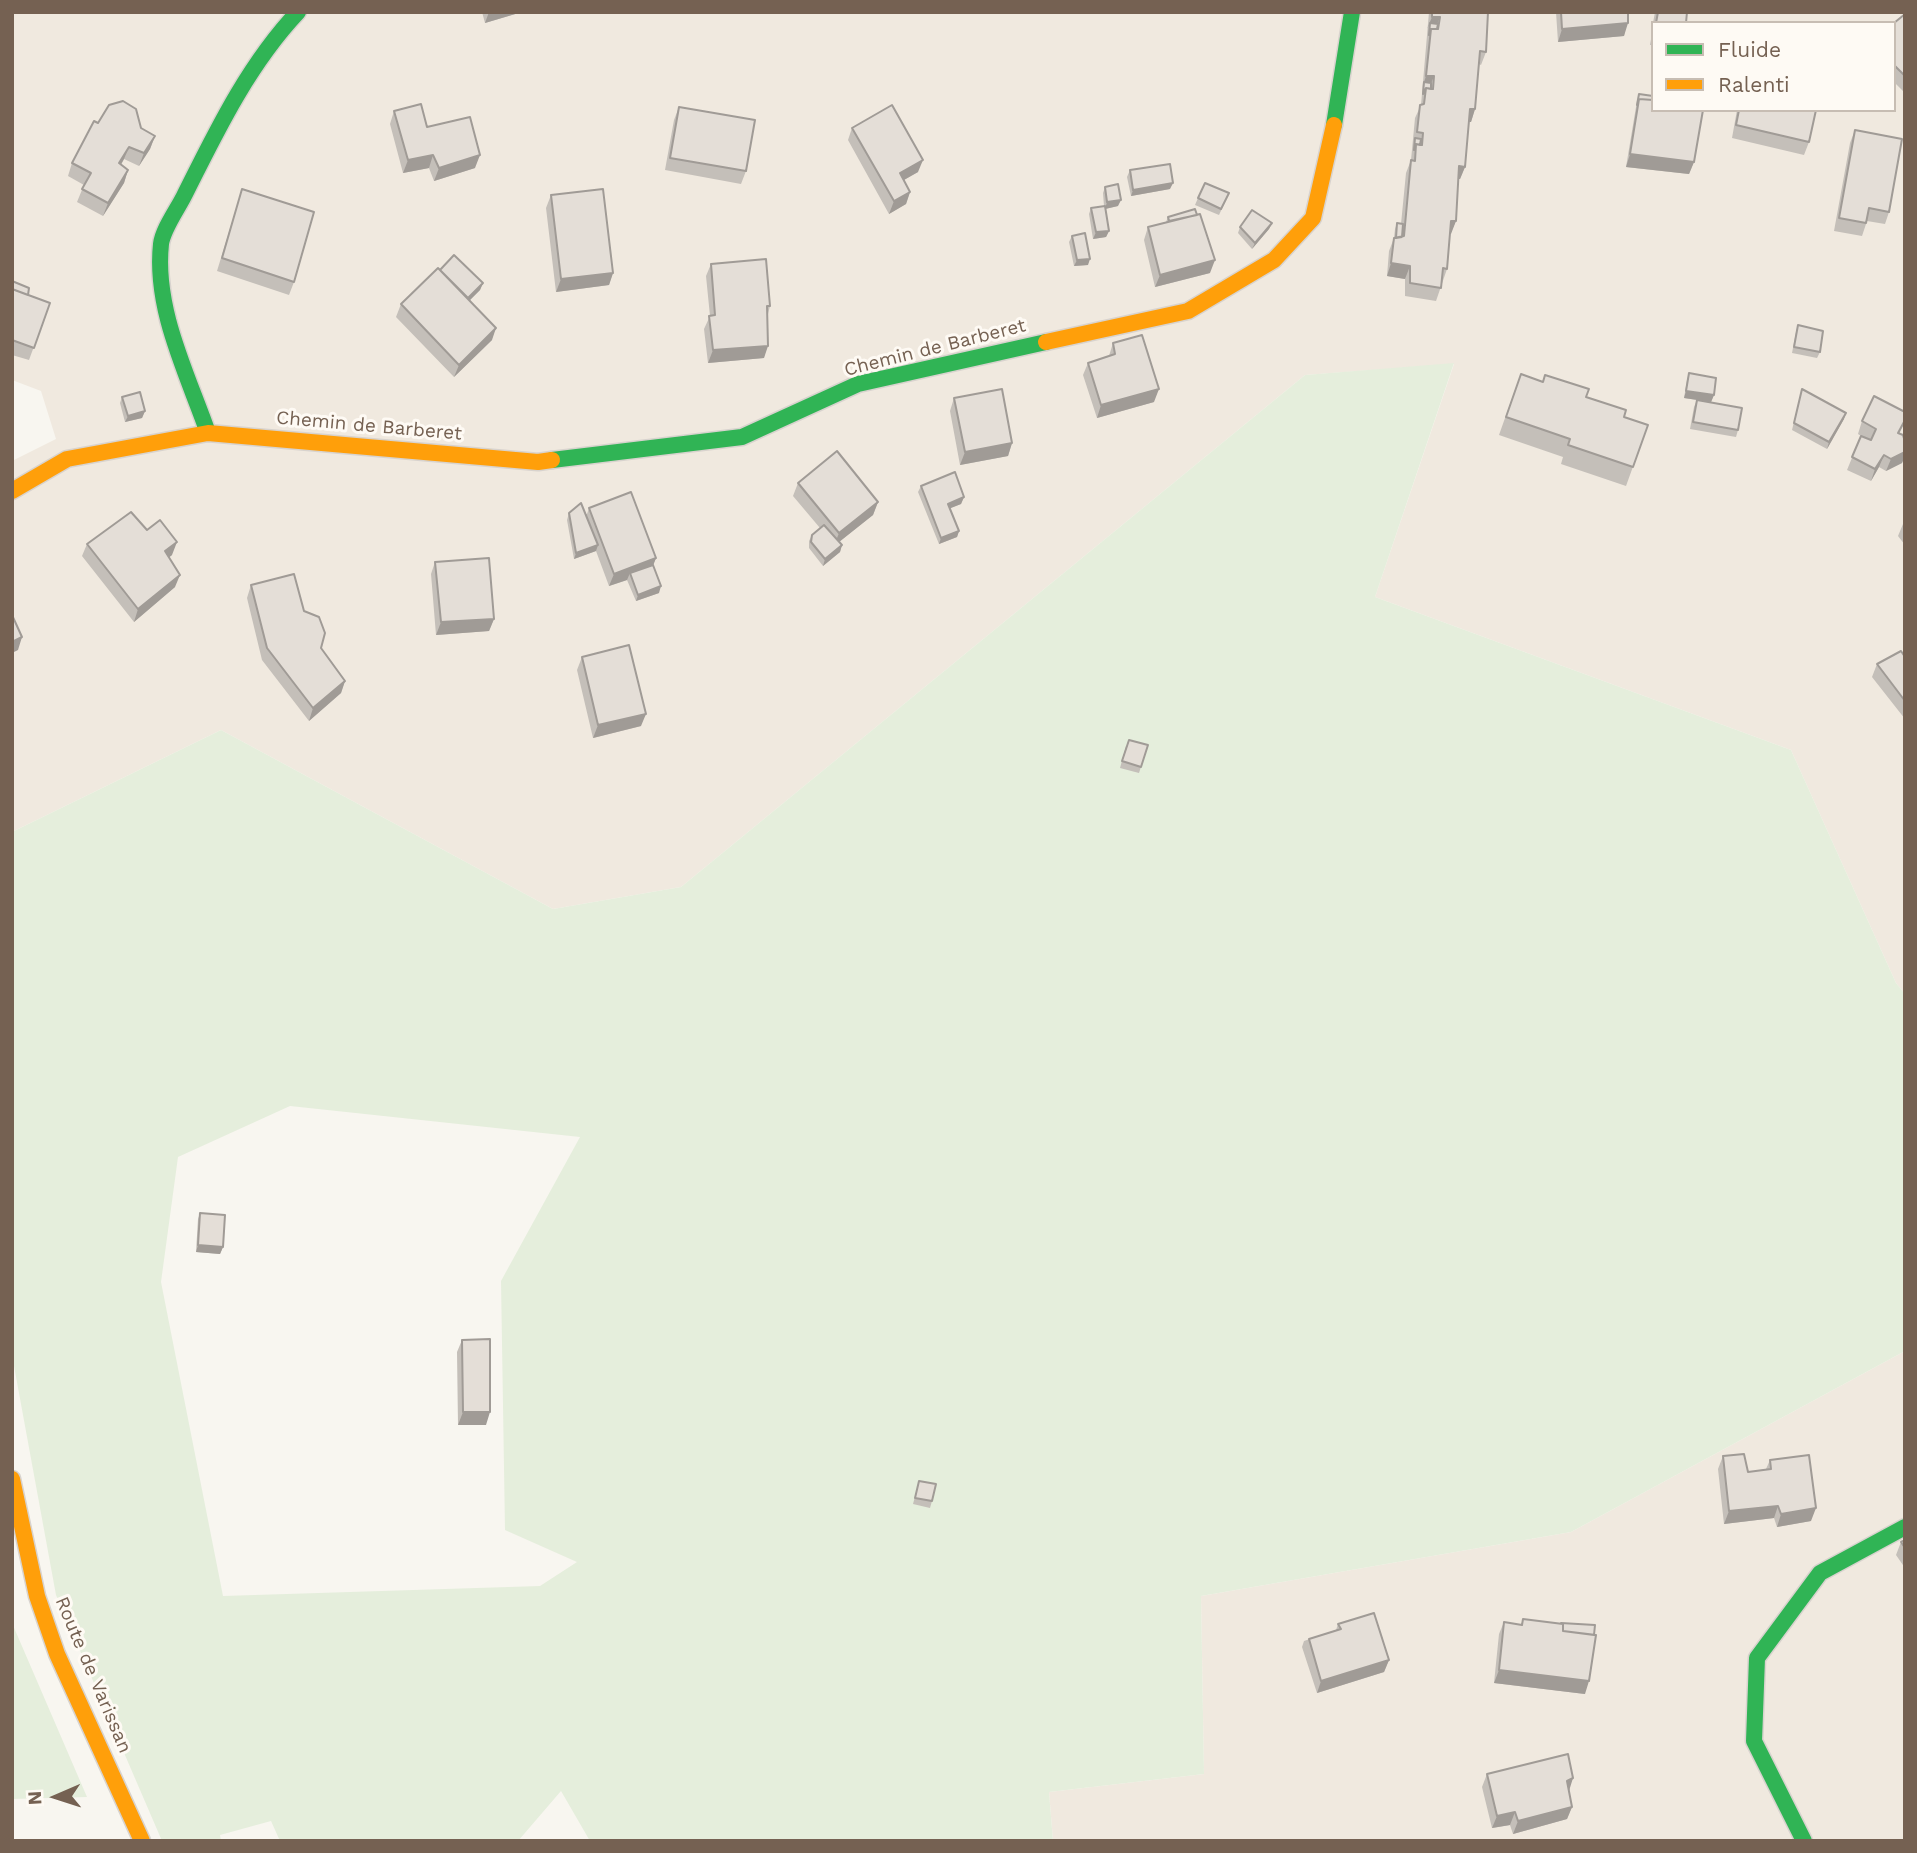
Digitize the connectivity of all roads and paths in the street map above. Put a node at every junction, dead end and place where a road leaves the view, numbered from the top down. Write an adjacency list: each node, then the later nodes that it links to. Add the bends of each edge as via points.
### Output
1 (298, 12): 3 (street, via 232,103 161,241 160,278 166,314)
2 (1352, 12): 3 (street, Chemin de Barberet, via 1331,144 1313,218 1274,260 1188,311 858,384 729,439 538,462)
3 (208, 432): 4 (street, Chemin de Barberet, via 67,459)
4 (12, 491)
5 (12, 1479): 7 (street, Route de Varissan, via 37,1596 57,1654)
6 (1905, 1527): 8 (street, via 1820,1573 1757,1658 1754,1741)
7 (142, 1841)
8 (1804, 1841)

